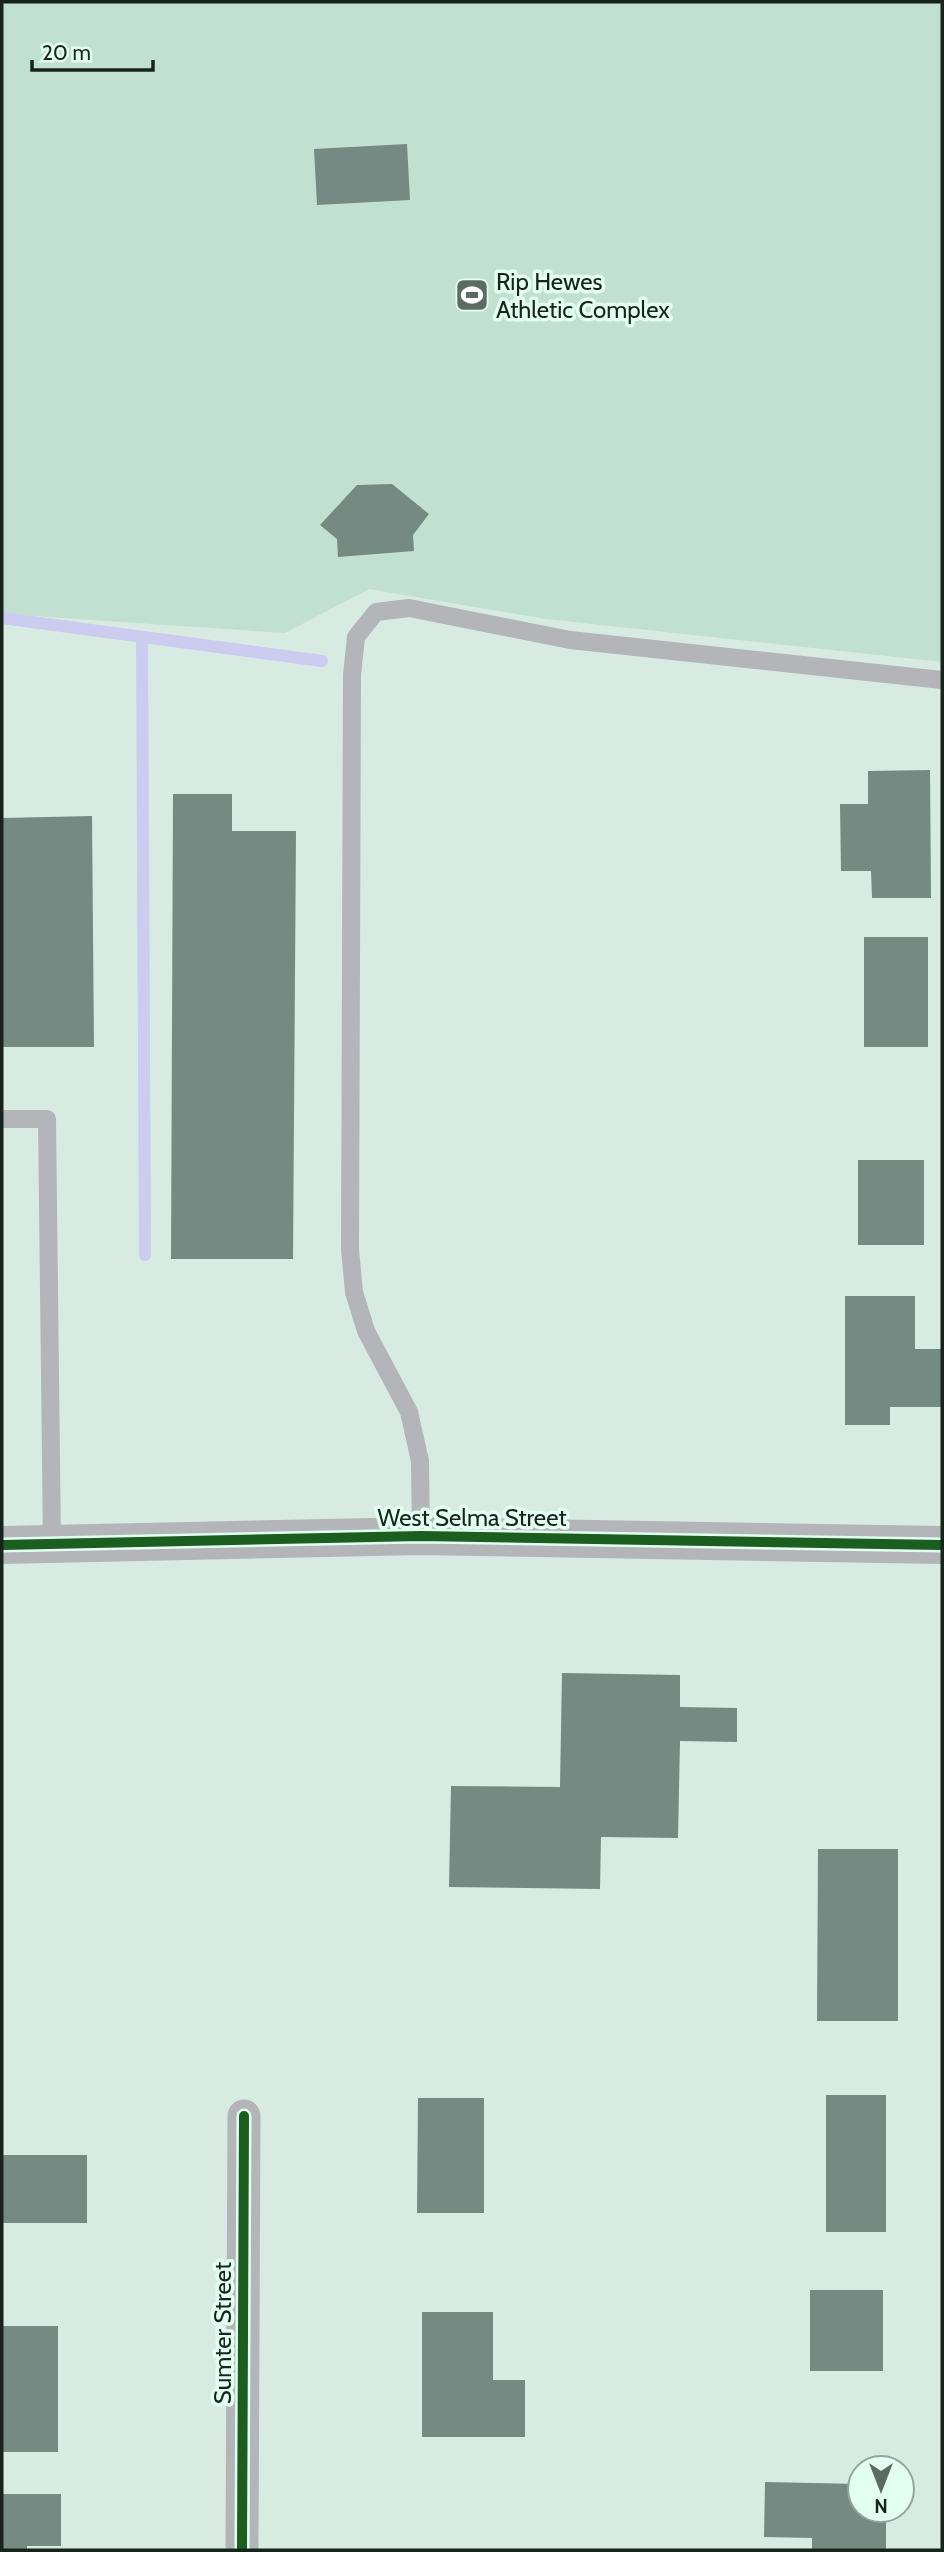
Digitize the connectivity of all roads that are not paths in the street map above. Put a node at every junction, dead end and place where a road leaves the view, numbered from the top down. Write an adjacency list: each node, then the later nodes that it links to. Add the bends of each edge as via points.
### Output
1 (942, 680): 3 (lane, via 570,640 409,608 376,612 356,637 352,675 350,1250 354,1292 366,1331 409,1412 420,1461)
2 (2, 1119): 4 (lane, via 47,1119)
3 (421, 1536): 4 (street, West Selma Street); 6 (street, West Selma Street)
4 (52, 1544): 5 (street, West Selma Street)
5 (2, 1545)
6 (942, 1545)
7 (244, 2116): 8 (street, Sumter Street)
8 (242, 2550)

